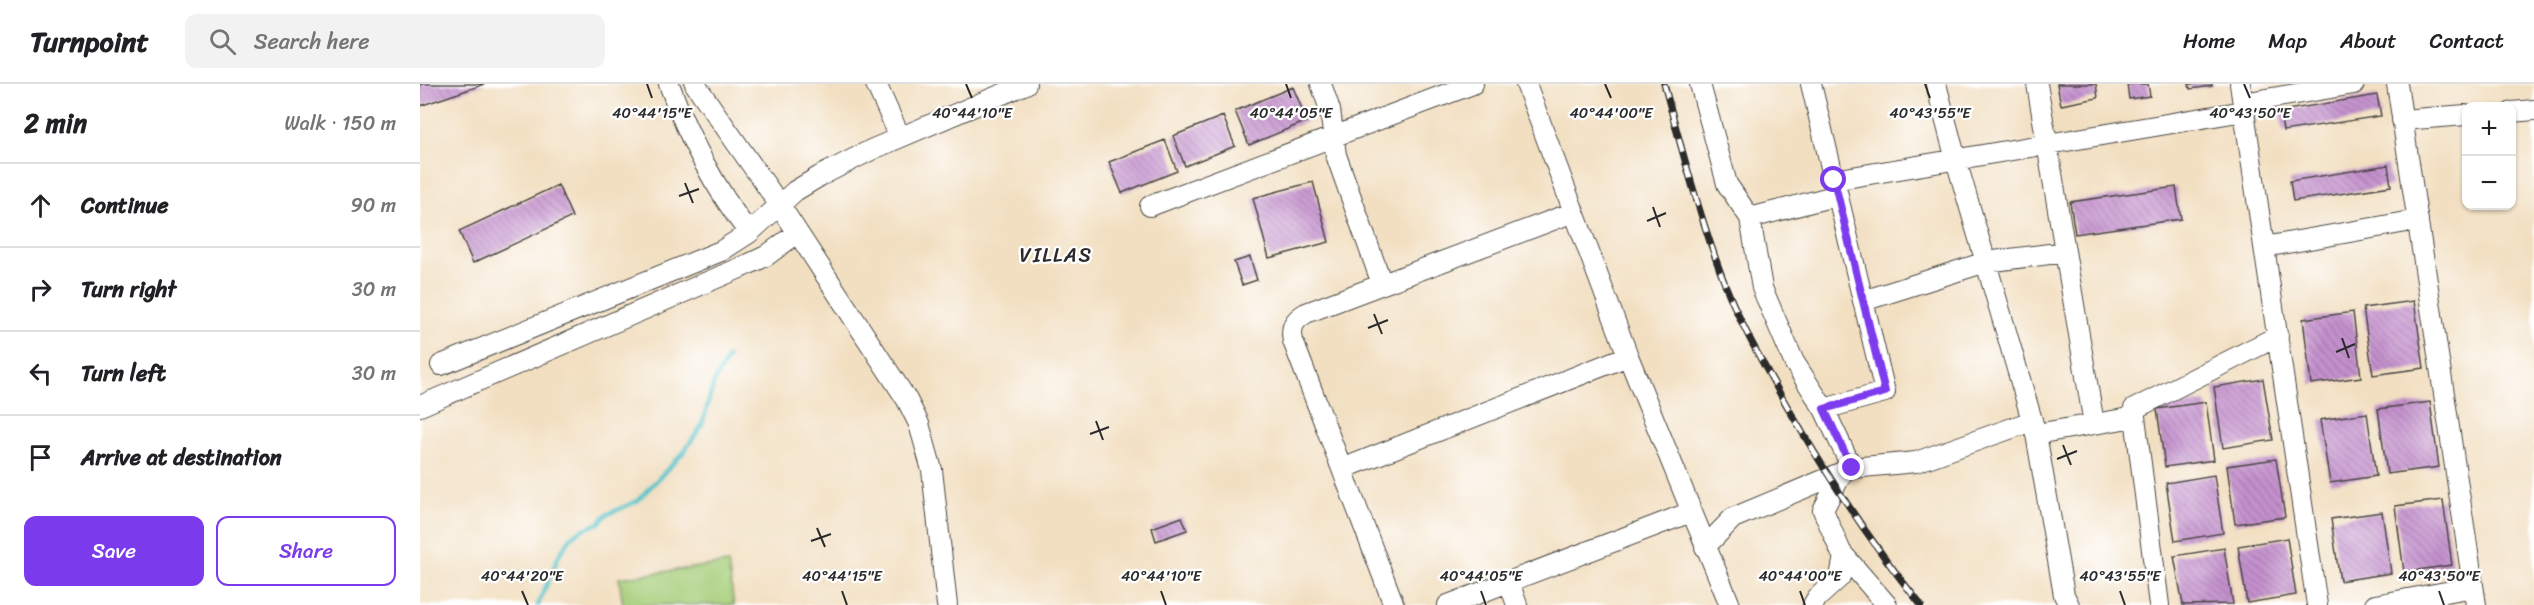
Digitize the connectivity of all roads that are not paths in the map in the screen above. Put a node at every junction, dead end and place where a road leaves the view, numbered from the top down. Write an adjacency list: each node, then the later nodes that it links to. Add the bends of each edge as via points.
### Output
1 (669, 84): 29 (street, via 706,168)
2 (695, 84): 24 (street)
3 (876, 84): 19 (street)
4 (1026, 84): 19 (street)
5 (1321, 84): 20 (street, via 1330,110)
6 (1473, 84): 20 (street)
7 (1526, 84): 26 (street)
8 (1700, 84): 27 (street, via 1727,184)
9 (1811, 84): 23 (street)
10 (1936, 84): 22 (street)
11 (2037, 84): 21 (street)
12 (2354, 84): 14 (street)
13 (2397, 84): 18 (street)
14 (2242, 99): 21 (street); 31 (street)
15 (2534, 110): 16 (street)
16 (2516, 112)
17 (2462, 115): 18 (street)
18 (2403, 120): 28 (street)
19 (900, 137): 24 (street, via 820,176)
20 (1333, 137): 25 (street); 34 (street)
21 (2047, 144): 22 (street); 32 (street)
22 (1956, 159): 23 (street); 33 (street)
23 (1836, 188): 27 (street); 35 (street)
24 (779, 204): 29 (street); 30 (street)
25 (1150, 206)
26 (1574, 212): 34 (street); 37 (street)
27 (1750, 218): 40 (street, via 1761,288 1794,362)
28 (2418, 220): 31 (street); 50 (street)
29 (748, 233): 38 (street, via 721,251)
30 (797, 233): 39 (street, via 749,264); 51 (street, via 919,424 932,470)
31 (2265, 247): 36 (street)
32 (2065, 252): 33 (street); 42 (street)
33 (1986, 262): 35 (street); 43 (street)
34 (1382, 284): 44 (street, via 1306,313 1298,318 1291,332)
35 (1863, 301): 40 (street, via 1885,392)
36 (2278, 336): 41 (street, via 2134,409); 60 (street)
37 (1628, 356): 44 (street); 46 (street)
38 (441, 365)
39 (420, 406)
40 (1824, 409): 45 (street)
41 (2135, 417): 42 (street); 59 (street)
42 (2094, 424): 43 (street)
43 (2034, 428): 45 (street, via 1916,462); 58 (street)
44 (1342, 469): 52 (street)
45 (1847, 471): 47 (street, via 1733,518); 48 (street, via 1823,510)
46 (1691, 512): 47 (street); 49 (street)
47 (1705, 547): 55 (street)
48 (1844, 556): 56 (street, via 1840,578); 57 (street)
49 (1509, 582): 53 (street); 54 (street)
50 (2475, 596): 61 (street)
51 (947, 605)
52 (1394, 605)
53 (1448, 605)
54 (1517, 605)
55 (1730, 605)
56 (1813, 605)
57 (1887, 605)
58 (2069, 605)
59 (2159, 605)
60 (2317, 605)
61 (2375, 605)

